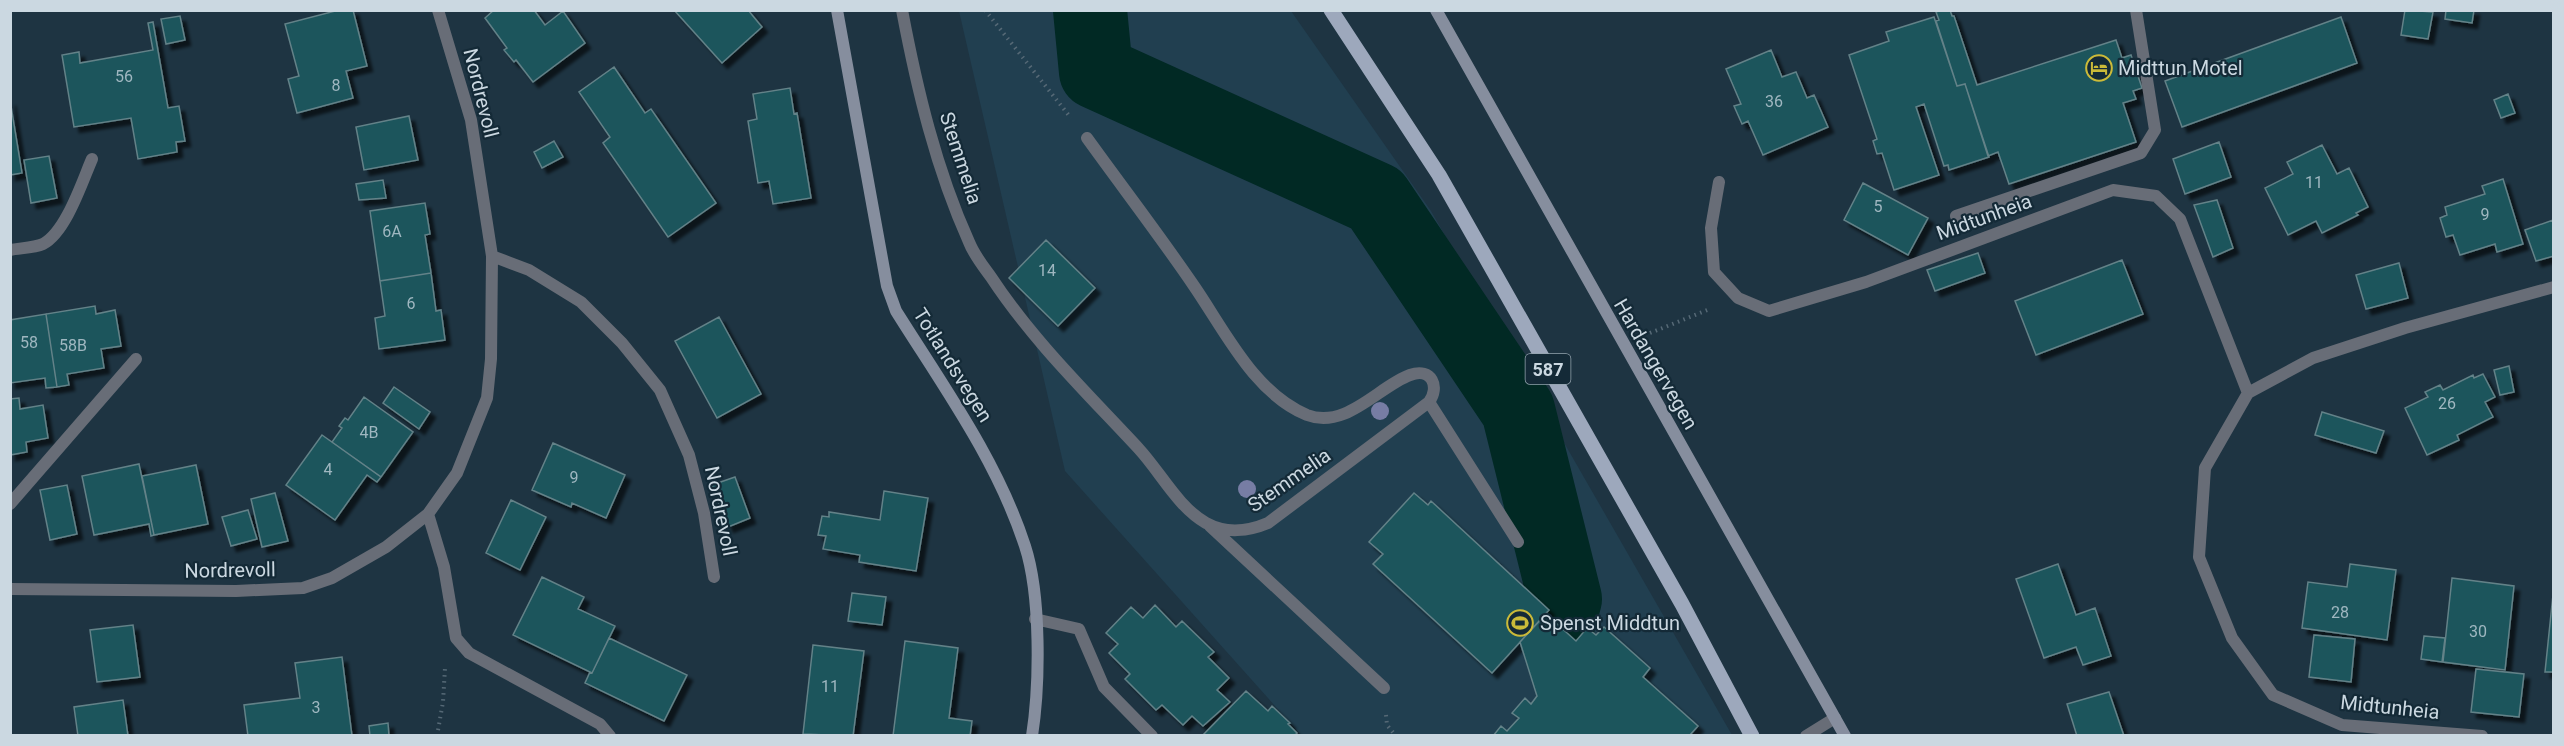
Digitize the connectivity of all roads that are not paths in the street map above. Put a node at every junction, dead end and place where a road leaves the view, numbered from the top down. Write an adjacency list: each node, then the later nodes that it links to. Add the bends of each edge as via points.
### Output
1 (438, 10): 12 (street, Nordrevoll, via 471,120)
2 (837, 10): 23 (main road, Totlandsvegen, via 886,286 896,311 984,452 1025,545)
3 (902, 10): 19 (street, Stemmelia, via 937,158 969,245 1017,314 1194,515)
4 (1331, 10): 29 (main road, 587, via 1439,175)
5 (1436, 10): 25 (main road, Hardangervegen)
6 (2136, 10): 10 (street, via 2155,130 2141,153)
7 (1087, 138): 16 (street, Stemmelia, via 1239,353 1283,402 1309,416 1328,416 1356,408 1411,375 1423,373 1435,382 1435,394)
8 (92, 159): 11 (street, via 55,235 42,244)
9 (1719, 182): 15 (street, Midtunheia, via 1711,228 1714,272 1738,297 1769,311 1866,282 2113,190 2156,196 2180,219)
10 (1956, 216)
11 (10, 250)
12 (492, 256): 18 (street, Nordrevoll, via 487,398 457,473); 21 (street, Nordrevoll, via 529,270 581,302 622,343 660,390 689,455 704,513)
13 (2553, 287): 15 (street, via 2313,358)
14 (136, 359): 17 (street)
15 (2248, 393): 32 (street, Midtunheia, via 2205,468 2199,557 2232,638 2273,695 2342,725)
16 (1429, 402): 19 (street, Stemmelia, via 1268,523 1239,531); 20 (street)
17 (10, 504)
18 (428, 514): 22 (street, Nordrevoll, via 386,547 332,578 303,588); 26 (street, via 444,567 456,638 469,653 600,723)
19 (1209, 525): 24 (street)
20 (1518, 542)
21 (714, 577)
22 (10, 589)
23 (1035, 619): 27 (main road, Totlandsvegen, via 1036,708); 28 (street, via 1079,629 1104,687)
24 (1384, 688)
25 (1835, 718): 30 (street); 31 (main road, Hardangervegen)
26 (610, 735)
27 (1032, 735)
28 (1152, 735)
29 (1752, 735)
30 (1806, 735)
31 (1845, 735)
32 (2482, 735)

